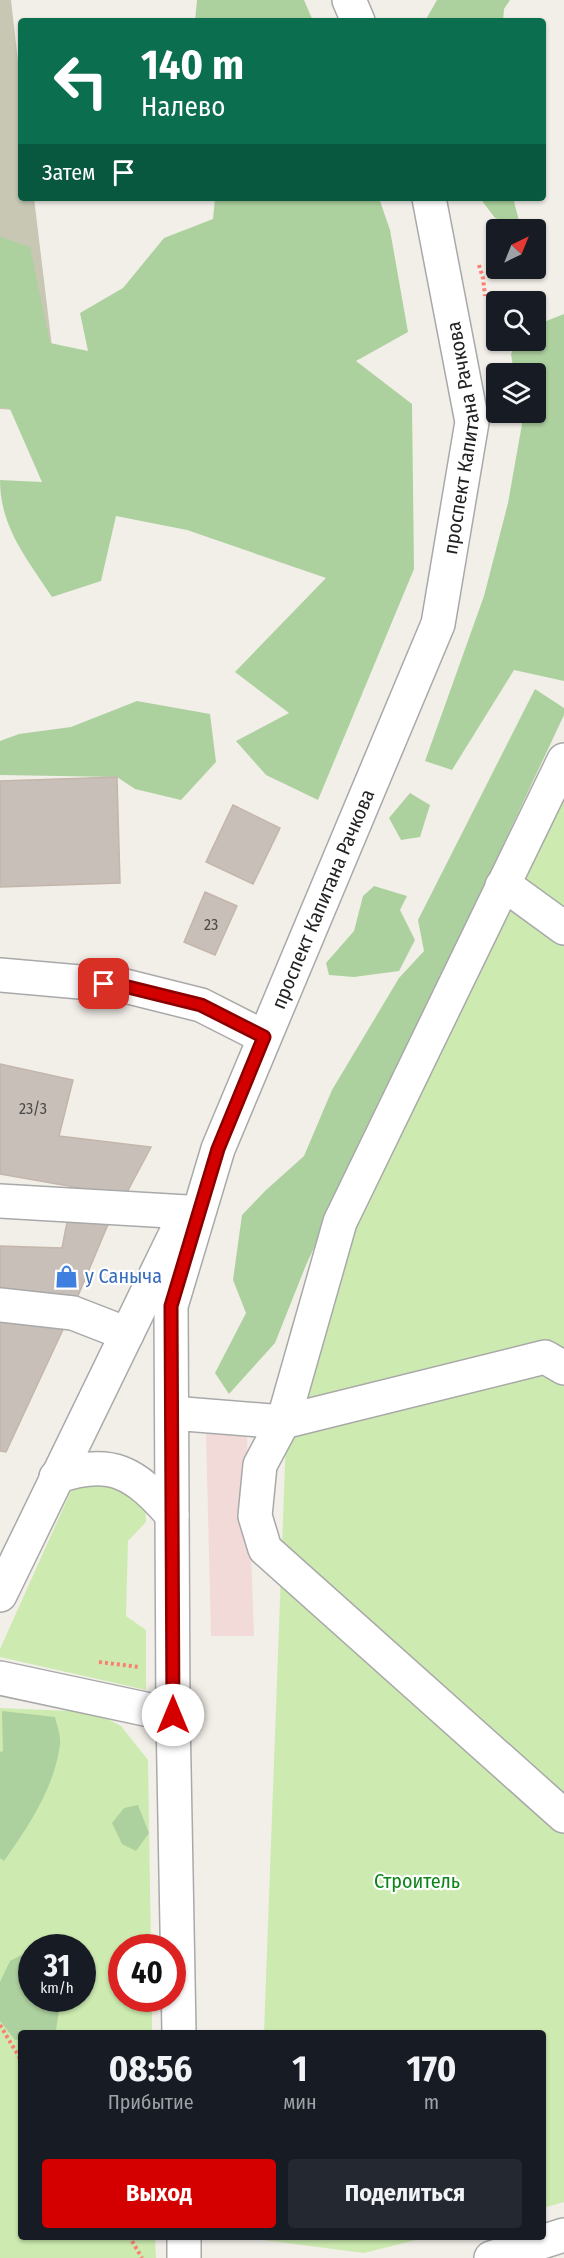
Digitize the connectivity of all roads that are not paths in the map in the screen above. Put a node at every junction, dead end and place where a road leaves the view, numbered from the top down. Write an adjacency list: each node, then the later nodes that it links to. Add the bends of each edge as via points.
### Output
1 (349, 0): 2 (street)
2 (357, 18)
3 (430, 201): 8 (street, проспект Капитана Рачкова, via 472,422 438,624)
4 (564, 760): 5 (street)
5 (502, 886): 6 (street); 16 (street, via 340,1221)
6 (564, 928)
7 (0, 975): 8 (street, via 124,986 201,1005)
8 (264, 1037): 9 (street, проспект Капитана Рачкова)
9 (212, 1170): 11 (street); 15 (street, проспект Капитана Рачкова, via 171,1306)
10 (0, 1201): 11 (street)
11 (187, 1212): 13 (street)
12 (0, 1305): 13 (street, via 73,1313)
13 (127, 1334): 17 (street)
14 (564, 1368): 16 (street, via 545,1357)
15 (172, 1413): 16 (street); 18 (street, проспект Капитана Рачкова)
16 (282, 1422): 22 (street, via 260,1465 255,1516 265,1549)
17 (56, 1478): 18 (street, via 77,1470 99,1468 126,1474 143,1484); 19 (street)
18 (172, 1515): 21 (street, проспект Капитана Рачкова)
19 (0, 1595)
20 (0, 1678): 21 (street)
21 (173, 1715): 23 (street, проспект Капитана Рачкова)
22 (564, 1816)
23 (179, 2030)
24 (564, 2235): 27 (street)
25 (184, 2240): 26 (street)
26 (184, 2258)
27 (491, 2258)

